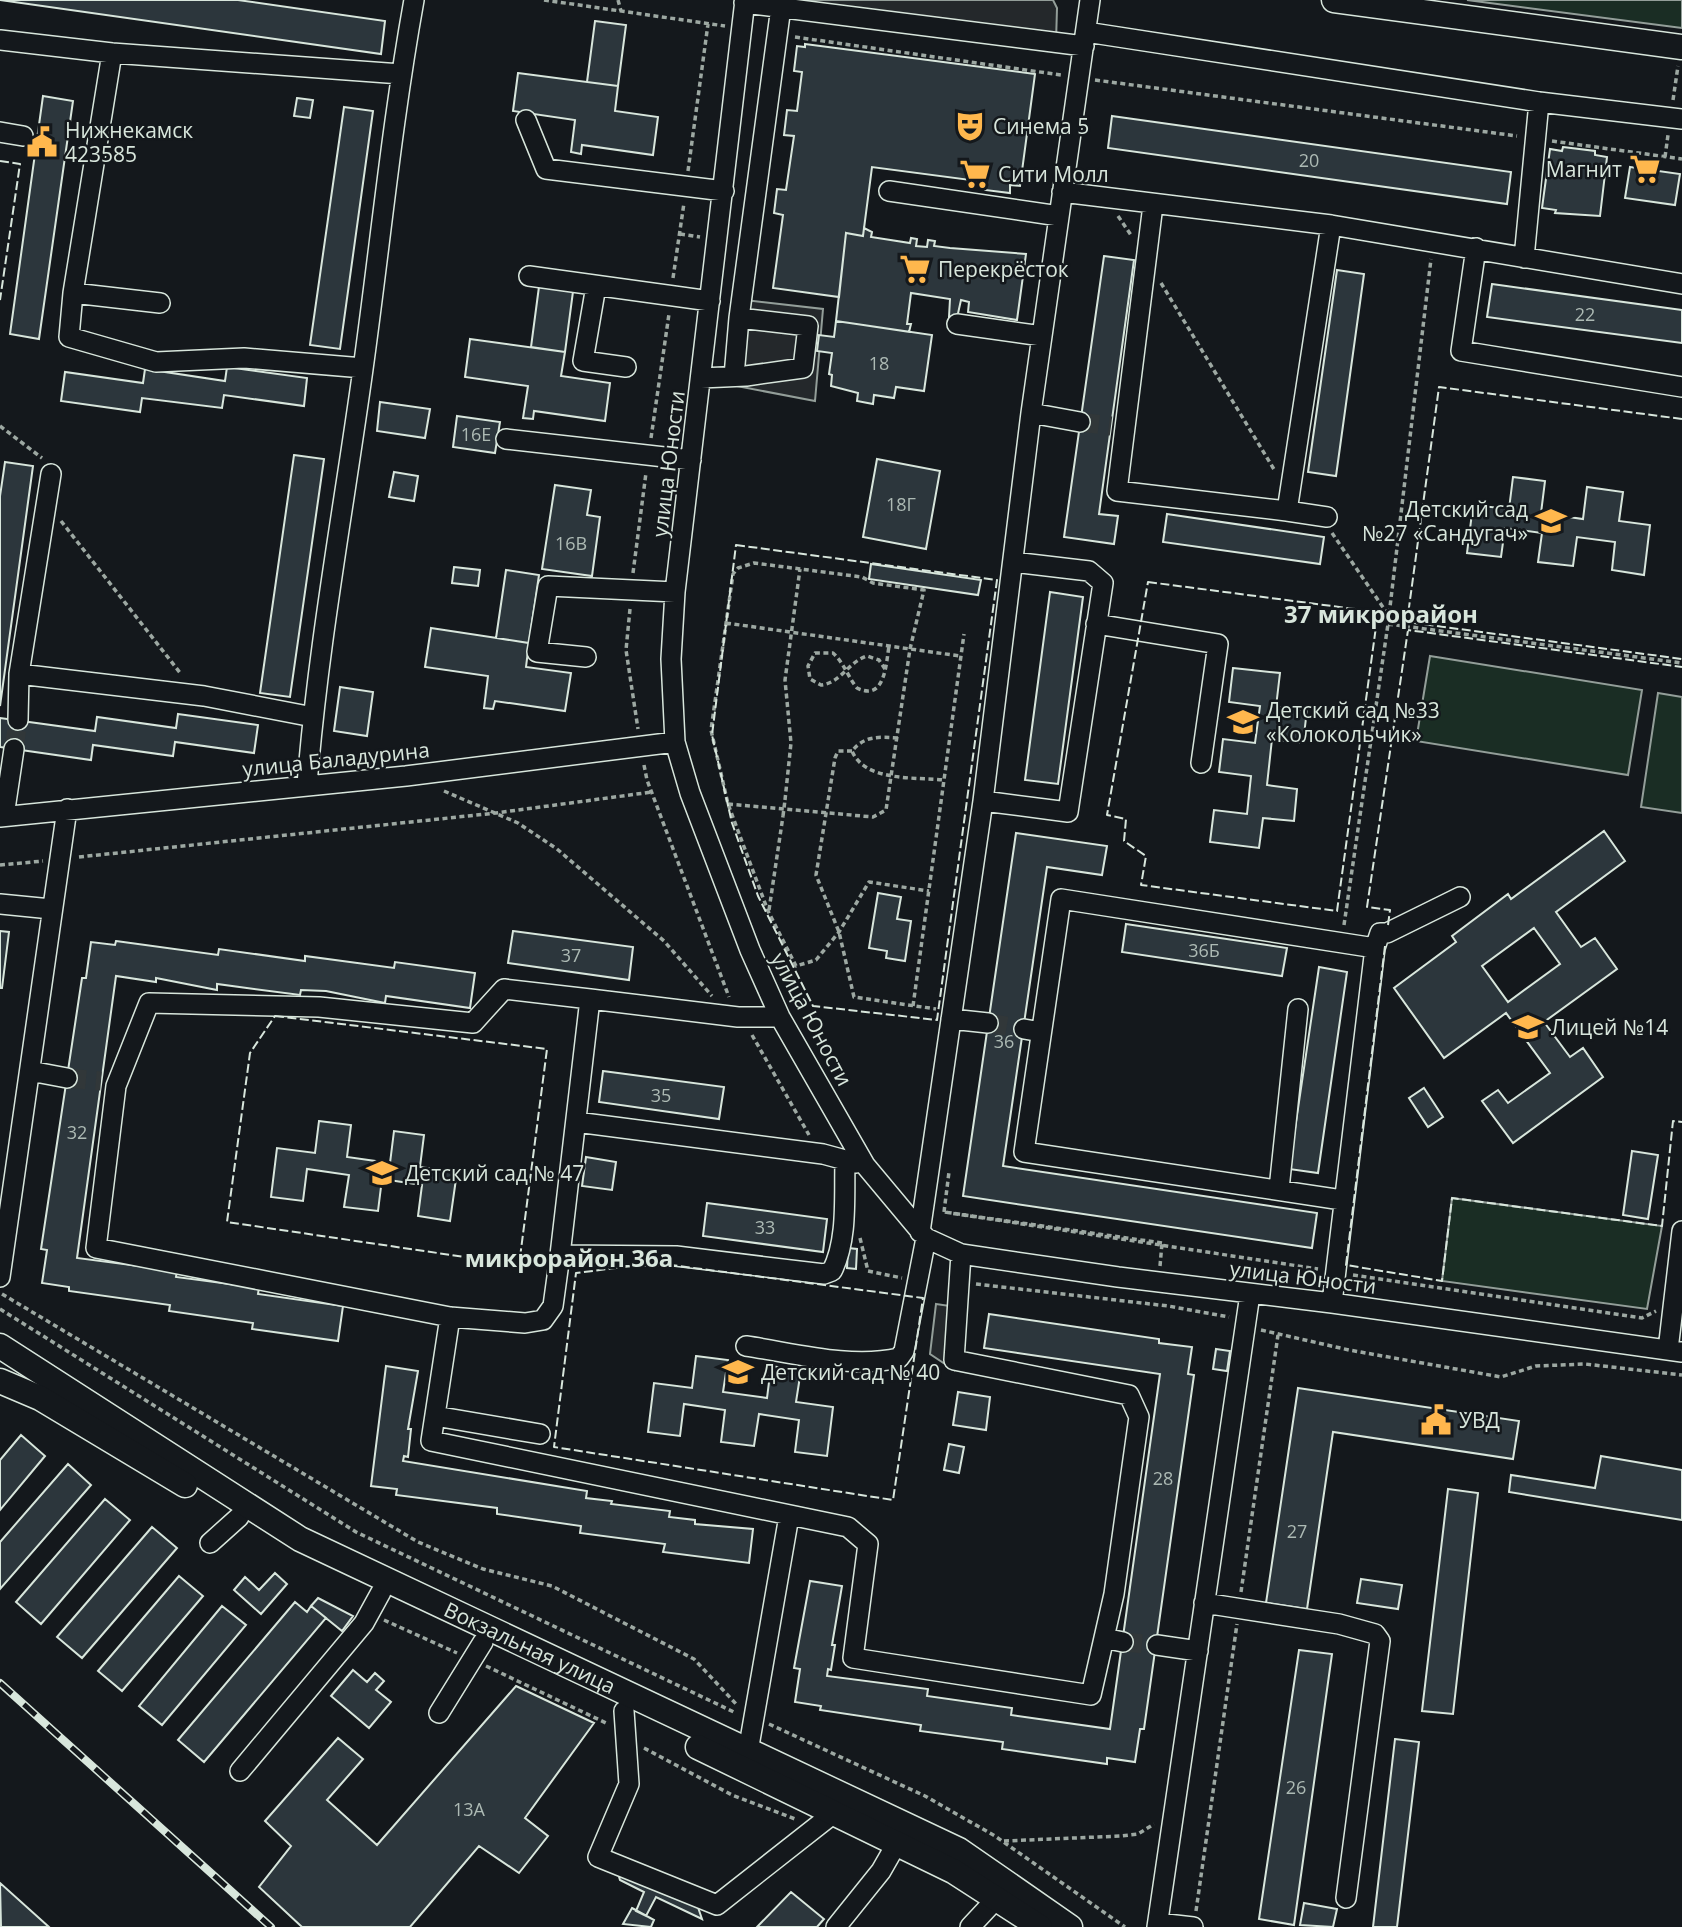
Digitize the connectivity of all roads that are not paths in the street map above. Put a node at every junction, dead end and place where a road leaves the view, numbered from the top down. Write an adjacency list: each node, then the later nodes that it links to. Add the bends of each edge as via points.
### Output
1 (414, 0): 10 (street)
2 (1090, 0): 6 (street)
3 (1334, 0): 8 (main road)
4 (745, 1): 5 (street); 16 (street, улица Юности)
5 (781, 7): 6 (street); 30 (street)
6 (1085, 39): 11 (street); 18 (street)
7 (0, 40): 9 (street)
8 (1682, 47)
9 (112, 53): 10 (street); 27 (street)
10 (401, 74): 34 (street)
11 (1539, 102): 12 (street); 23 (street)
12 (1682, 119)
13 (526, 120): 16 (street, via 546,169)
14 (0, 132): 15 (street)
15 (23, 136)
16 (724, 191): 28 (street, улица Юности)
17 (888, 191): 20 (street)
18 (1062, 192): 19 (street); 20 (street)
19 (1153, 205): 21 (street); 43 (street, via 1118,427 1117,491)
20 (1059, 216): 32 (street)
21 (1331, 225): 22 (street); 43 (street)
22 (1476, 248): 23 (street); 37 (street, via 1461,351)
23 (1524, 257): 25 (street)
24 (529, 276): 26 (street)
25 (1682, 284)
26 (596, 286): 28 (street); 33 (street, via 583,361)
27 (73, 293): 29 (street); 34 (street, via 69,337 156,362 244,358)
28 (710, 300): 36 (street, улица Юности)
29 (160, 303)
30 (739, 318): 35 (street); 35 (street, via 808,326 803,368)
31 (957, 324): 32 (street)
32 (1042, 336): 38 (street)
33 (626, 367)
34 (363, 368): 50 (street)
35 (734, 376): 36 (street)
36 (701, 378): 41 (street, улица Юности)
37 (1682, 387)
38 (1031, 413): 39 (street); 45 (street)
39 (1080, 422)
40 (506, 439): 41 (street)
41 (691, 460): 46 (street, улица Юности)
42 (51, 474): 49 (street)
43 (1288, 503): 44 (street)
44 (1321, 516)
45 (1013, 562): 47 (street, via 1089,570 1103,583); 56 (street)
46 (675, 592): 48 (street, via 548,586 537,652); 52 (street, улица Юности, via 671,660)
47 (1096, 624): 54 (street, via 1219,644); 56 (street, via 1068,812)
48 (586, 657)
49 (19, 674): 50 (street, via 204,696); 51 (street)
50 (313, 717): 55 (street)
51 (19, 720)
52 (675, 742): 55 (street, улица Баладурина); 66 (street, улица Юности, via 690,793)
53 (14, 749): 58 (street)
54 (1201, 763)
55 (307, 785): 57 (street, улица Баладурина)
56 (983, 801): 65 (street)
57 (67, 809): 58 (street, улица Баладурина); 61 (street)
58 (2, 817)
59 (1460, 897): 62 (street, via 1380,933)
60 (0, 904): 61 (street)
61 (51, 909): 68 (street)
62 (1375, 948): 73 (street, via 1060,900 1032,1030 1024,1152); 76 (street)
63 (590, 999): 66 (street, via 738,1017); 70 (street); 85 (street, via 504,989 473,1023 319,1007 149,1003 108,1084 96,1248)
64 (1298, 1009): 73 (street)
65 (948, 1013): 67 (street); 74 (street)
66 (780, 1017): 72 (street, улица Юности)
67 (988, 1023)
68 (30, 1071): 69 (street); 80 (street)
69 (67, 1078)
70 (576, 1122): 71 (street, via 823,1154); 81 (street)
71 (845, 1162): 72 (street); 81 (street, via 838,1259 832,1271 824,1274 676,1256)
72 (865, 1164): 75 (street, улица Юности)
73 (1279, 1189): 76 (street)
74 (927, 1190): 75 (street, via 906,1196); 78 (street)
75 (888, 1194): 78 (street, улица Юности)
76 (1342, 1200): 84 (street)
77 (1682, 1231): 88 (street, via 1673,1308)
78 (923, 1235): 79 (street, улица Юности); 87 (street, via 904,1351 899,1358 851,1361)
79 (961, 1254): 83 (street, улица Юности); 92 (street, via 954,1360 1129,1395 1139,1417 1114,1594 1113,1640 1091,1695 853,1658 868,1544 848,1527)
80 (2, 1255): 82 (street)
81 (561, 1255): 85 (street, via 553,1306 543,1320 525,1324)
82 (0, 1277)
83 (1250, 1294): 84 (street, улица Юности); 96 (street)
84 (1332, 1303): 88 (street, улица Юности)
85 (450, 1317): 90 (street)
86 (0, 1346): 102 (main road, Вокзальная улица, via 300,1539)
87 (746, 1346)
88 (1675, 1351)
89 (0, 1381): 93 (main road, Вокзальная улица, via 40,1398)
90 (435, 1416): 91 (street); 92 (street, via 431,1441)
91 (540, 1434)
92 (789, 1516): 102 (street)
93 (239, 1517): 94 (street); 95 (main road, Вокзальная улица)
94 (210, 1544)
95 (381, 1592): 97 (main road, Вокзальная улица); 103 (street, via 364,1623)
96 (1204, 1603): 99 (street); 107 (street, via 1339,1624 1375,1634 1380,1642)
97 (483, 1642): 100 (main road, Вокзальная улица); 101 (street)
98 (1157, 1645): 99 (street)
99 (1198, 1651): 109 (street)
100 (624, 1711): 102 (main road, Вокзальная улица); 104 (street, via 629,1784 598,1857 717,1905)
101 (439, 1713)
102 (746, 1761): 104 (main road, Вокзальная улица); 113 (main road, Вокзальная улица, via 959,1850)
103 (240, 1771)
104 (834, 1813): 105 (main road, Вокзальная улица)
105 (897, 1843): 106 (main road, Вокзальная улица); 110 (street, via 881,1871)
106 (997, 1898): 111 (street); 112 (main road, Вокзальная улица)
107 (1346, 1898)
108 (1194, 1920): 109 (street)
109 (1157, 1925)
110 (836, 1927)
111 (970, 1927)
112 (1040, 1927)
113 (1070, 1927)

